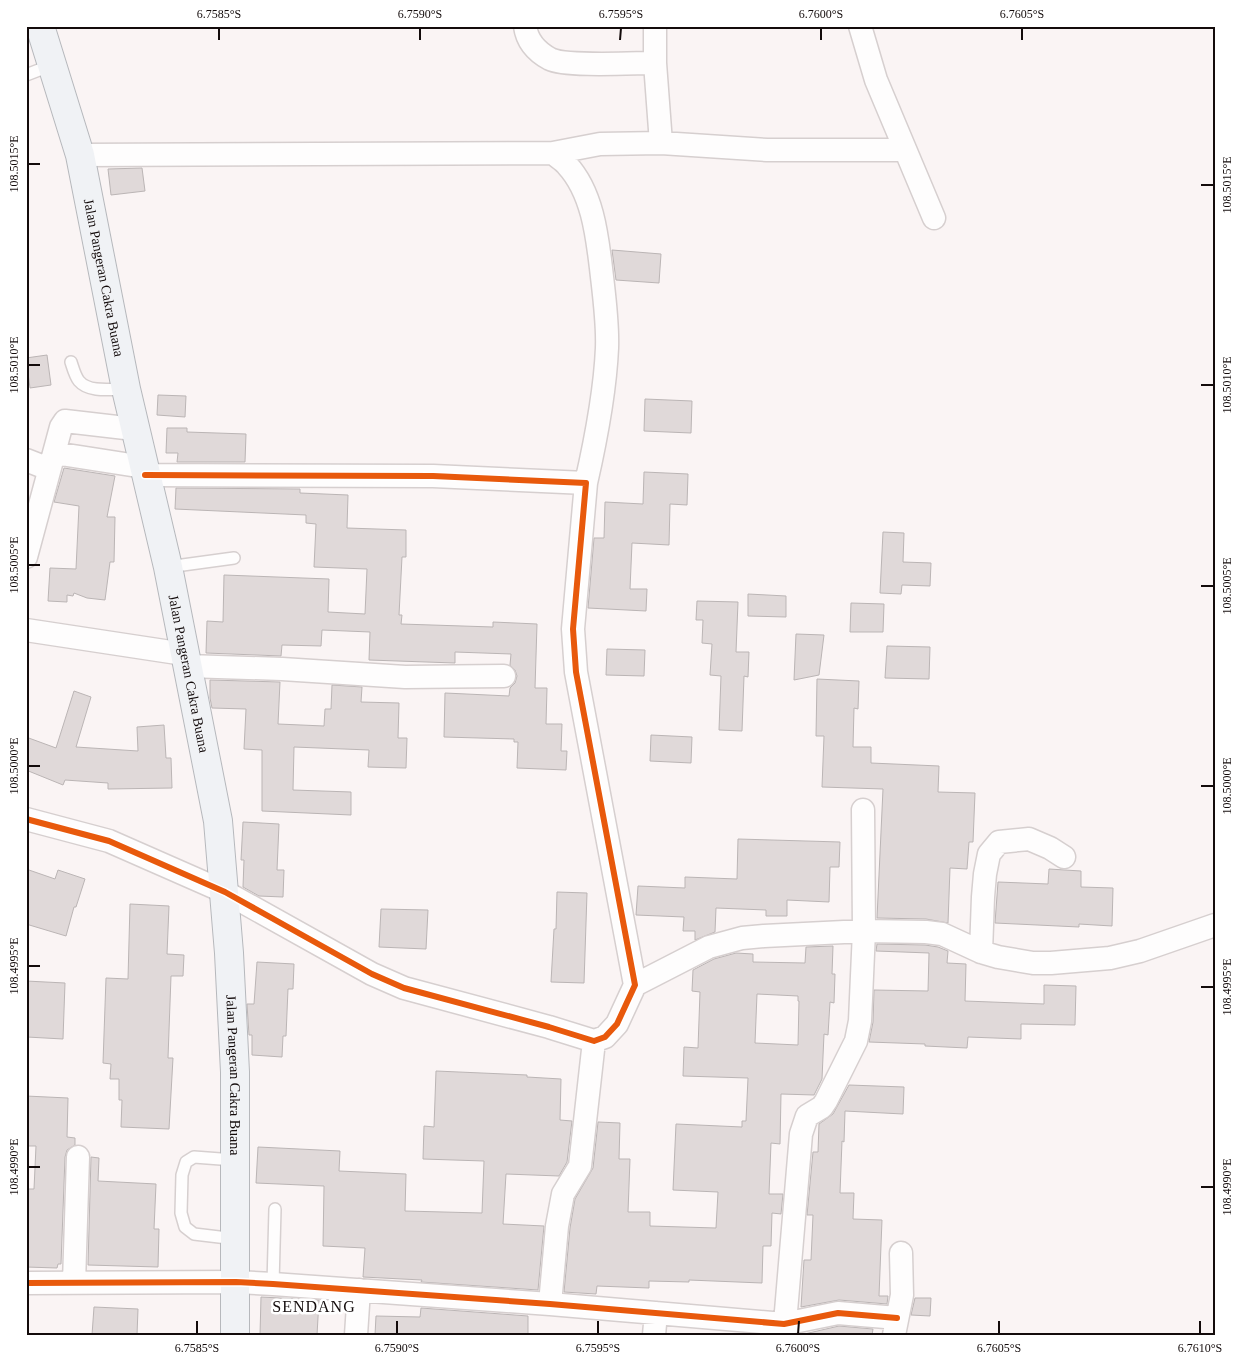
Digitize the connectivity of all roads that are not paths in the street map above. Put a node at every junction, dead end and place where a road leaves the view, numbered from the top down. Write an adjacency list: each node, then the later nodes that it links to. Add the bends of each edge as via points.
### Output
1 (40, 26): 6 (main road, Jalan Pangeran Cakra Buana)
2 (525, 26): 5 (street, via 526,34 536,49 551,60 566,63)
3 (655, 26): 5 (street)
4 (860, 26): 9 (street, via 876,80)
5 (655, 63): 8 (street)
6 (52, 65): 7 (lane); 11 (main road, Jalan Pangeran Cakra Buana)
7 (26, 75)
8 (661, 143): 9 (street, via 767,150); 10 (street, via 600,144)
9 (905, 150): 12 (street)
10 (553, 153): 11 (street); 19 (street, via 567,165 588,202 599,253 605,306 607,347 603,391)
11 (80, 155): 14 (main road, Jalan Pangeran Cakra Buana)
12 (934, 218)
13 (71, 362): 14 (lane, via 80,383 98,389)
14 (126, 390): 15 (main road, Jalan Pangeran Cakra Buana)
15 (134, 428): 17 (street, via 65,421); 18 (main road, Jalan Pangeran Cakra Buana)
16 (26, 460): 17 (street)
17 (51, 461): 18 (street); 20 (street)
18 (145, 471): 19 (street, via 434,476); 22 (main road, Jalan Pangeran Cakra Buana)
19 (586, 483): 33 (street, via 573,630 576,672)
20 (26, 557)
21 (234, 558): 22 (lane)
22 (168, 568): 24 (main road, Jalan Pangeran Cakra Buana)
23 (26, 630): 24 (street)
24 (185, 660): 25 (street, via 405,677); 29 (main road, Jalan Pangeran Cakra Buana, via 218,821)
25 (504, 676)
26 (863, 810): 31 (street)
27 (26, 819): 29 (street, via 109,841)
28 (1064, 857): 32 (street, via 1029,839 999,842 989,854 985,874)
29 (225, 892): 34 (street, via 372,974 404,988); 36 (main road, Jalan Pangeran Cakra Buana, via 234,1062)
30 (1215, 925): 32 (street, via 1110,958 1051,964)
31 (864, 931): 32 (street, via 942,934); 33 (street, via 742,938 709,947); 48 (street, via 860,1021 856,1041 826,1102 804,1125)
32 (981, 952)
33 (635, 985): 34 (street, via 617,1024 605,1037)
34 (594, 1041): 45 (street, via 580,1166 563,1194)
35 (78, 1157): 42 (street)
36 (235, 1160): 38 (main road, Jalan Pangeran Cakra Buana); 38 (lane, via 194,1157 186,1162 182,1175 181,1213 184,1227 194,1234)
37 (276, 1209): 43 (lane)
38 (236, 1239): 40 (main road, Jalan Pangeran Cakra Buana)
39 (901, 1253): 47 (street, via 902,1295)
40 (236, 1282): 42 (street); 43 (street); 49 (main road, Jalan Pangeran Cakra Buana)
41 (26, 1283): 42 (street)
42 (74, 1283)
43 (273, 1284): 44 (street)
44 (359, 1290): 45 (street); 50 (street)
45 (550, 1304): 46 (street)
46 (655, 1324): 48 (street)
47 (896, 1326): 48 (street, via 838,1313)
48 (784, 1329)
49 (236, 1335)
50 (356, 1335)

